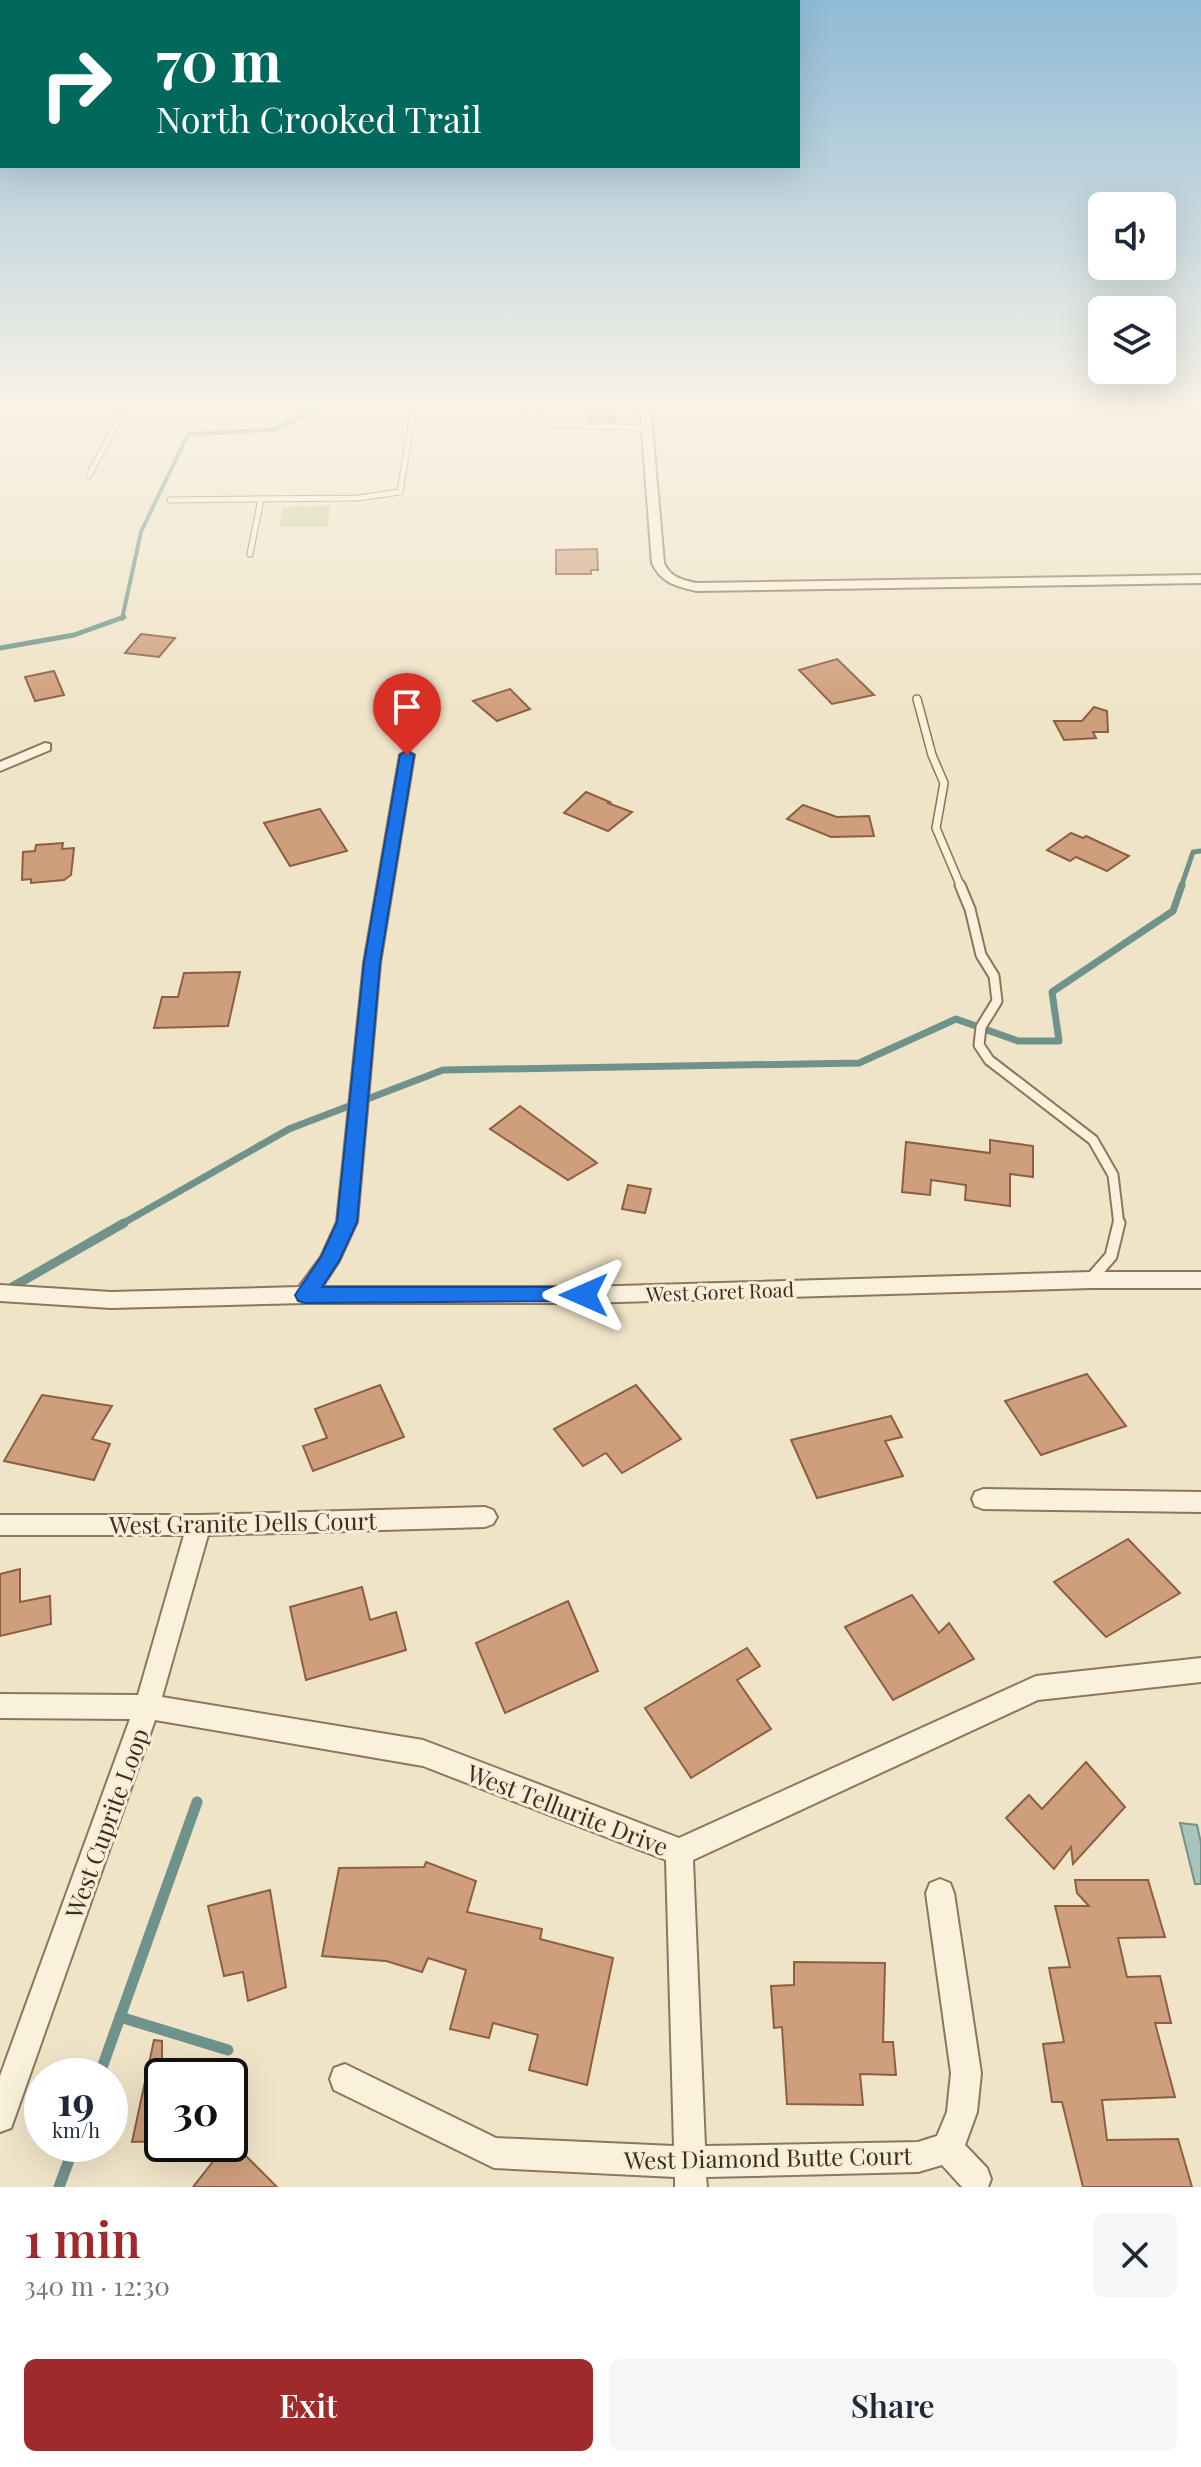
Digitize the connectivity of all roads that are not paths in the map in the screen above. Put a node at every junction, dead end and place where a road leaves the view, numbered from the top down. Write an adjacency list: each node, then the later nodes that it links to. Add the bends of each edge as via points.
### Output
1 (259, 507): 3 (lane)
2 (654, 507): 4 (street, via 661,573 671,582 696,587)
3 (250, 554)
4 (1201, 579)
5 (917, 699): 9 (lane, via 944,783 936,828 970,909 981,955 994,976 997,1001 981,1027 979,1045 1015,1082 1093,1140 1113,1175 1120,1221 1111,1256)
6 (45, 747): 8 (street)
7 (407, 755): 12 (street, via 372,963 347,1222)
8 (0, 767)
9 (1090, 1280): 10 (street, West Goret Road); 12 (street, West Goret Road, via 584,1295)
10 (1201, 1280)
11 (0, 1293): 12 (street, West Goret Road, via 111,1300)
12 (305, 1295)
13 (983, 1499): 14 (street)
14 (1201, 1502)
15 (485, 1517): 17 (street, West Granite Dells Court)
16 (0, 1525): 17 (street, West Granite Dells Court)
17 (199, 1525): 20 (street, West Cuprite Loop)
18 (1201, 1670): 21 (street, West Tellurite Drive, via 1036,1688)
19 (0, 1706): 20 (street, West Tellurite Drive)
20 (147, 1707): 21 (street, West Tellurite Drive, via 423,1753); 24 (street, West Cuprite Loop)
21 (679, 1852): 26 (street)
22 (940, 1893): 25 (street, via 966,2073 961,2124)
23 (345, 2079): 26 (street, West Diamond Butte Court, via 494,2153)
24 (0, 2117)
25 (947, 2148): 26 (street, West Diamond Butte Court, via 918,2157); 27 (street)
26 (690, 2175)
27 (976, 2179)

